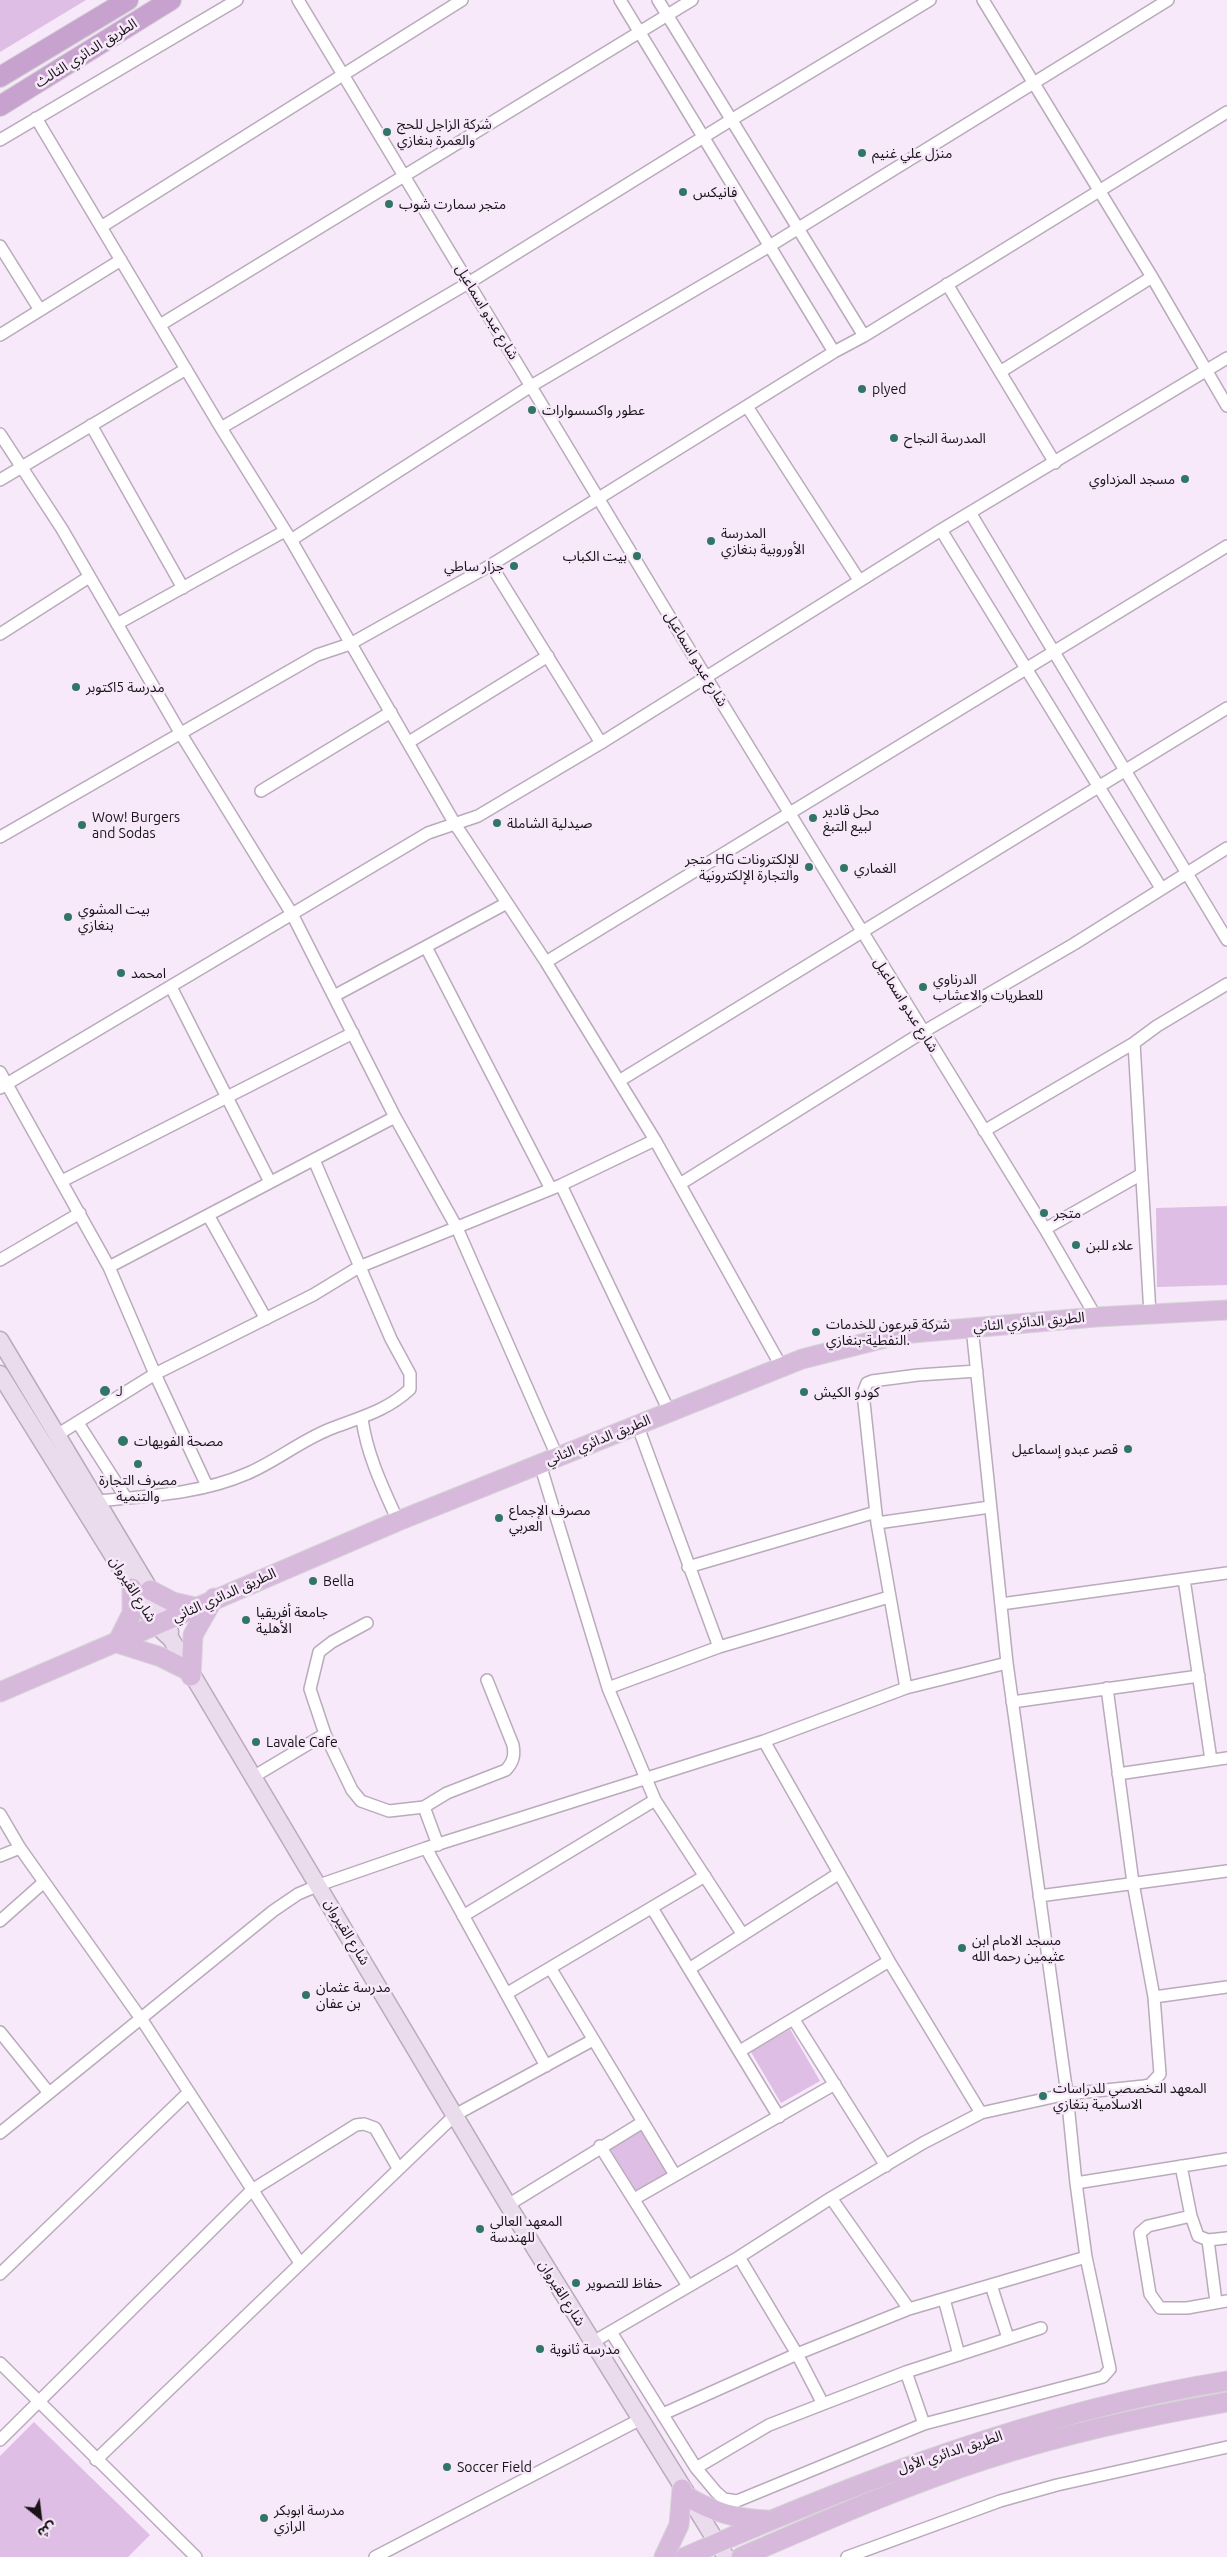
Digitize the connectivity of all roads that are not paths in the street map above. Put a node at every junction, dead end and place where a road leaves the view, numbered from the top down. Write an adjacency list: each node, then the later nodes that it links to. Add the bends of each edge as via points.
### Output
1 (128, 0): 15 (highway, الطريق الدائري الثالث)
2 (171, 0): 17 (highway, الطريق الدائري الثالث)
3 (236, 0): 19 (street)
4 (298, 0): 14 (street, شارع عبدو اسماعيل)
5 (462, 0): 14 (street)
6 (620, 0): 13 (street)
7 (658, 0): 12 (street)
8 (692, 0): 12 (street)
9 (930, 0): 20 (street)
10 (983, 0): 16 (street)
11 (1168, 0): 16 (street)
12 (668, 16): 13 (street); 20 (street)
13 (640, 32): 21 (street); 23 (street)
14 (342, 74): 23 (street, شارع عبدو اسماعيل); 25 (street)
15 (0, 77)
16 (1034, 84): 24 (street); 26 (street)
17 (0, 106)
18 (1227, 112): 24 (street)
19 (36, 118): 22 (street); 25 (street)
20 (731, 120): 21 (street); 26 (street)
21 (703, 138): 28 (street); 31 (street)
22 (0, 140)
23 (404, 174): 31 (street, شارع عبدو اسماعيل); 34 (street)
24 (1098, 191): 30 (street); 32 (street)
25 (101, 227): 29 (street)
26 (799, 228): 28 (street); 36 (street)
27 (0, 246): 33 (street)
28 (768, 246): 37 (street); 42 (street)
29 (121, 260): 33 (street); 34 (street)
30 (1152, 277): 40 (street); 41 (street)
31 (470, 282): 42 (street, شارع عبدو اسماعيل); 46 (street)
32 (947, 284): 36 (street); 41 (street)
33 (40, 310): 35 (street)
34 (160, 325): 39 (street)
35 (0, 335)
36 (864, 336): 37 (street)
37 (834, 352): 44 (street)
38 (1227, 358): 40 (street)
39 (186, 369): 45 (street); 46 (street)
40 (1205, 371): 43 (street); 48 (street)
41 (1000, 372): 48 (street)
42 (531, 386): 51 (street, شارع عبدو اسماعيل); 54 (street)
43 (1227, 406)
44 (748, 408): 51 (street); 58 (street)
45 (91, 425): 49 (street); 59 (street)
46 (221, 428): 54 (street)
47 (0, 434): 49 (street)
48 (1055, 463): 52 (street)
49 (21, 467): 50 (street); 57 (street)
50 (0, 480)
51 (599, 500): 56 (street); 66 (street, شارع عبدو اسماعيل)
52 (971, 514): 53 (street); 63 (street)
53 (941, 530): 58 (street); 65 (street)
54 (288, 536): 59 (street); 62 (street)
55 (1227, 546): 63 (street)
56 (491, 565): 62 (street); 64 (street)
57 (90, 577): 60 (street); 61 (street)
58 (860, 580): 66 (street)
59 (183, 588): 60 (street)
60 (117, 624): 69 (street)
61 (0, 634)
62 (350, 644): 68 (street); 69 (street, via 317,655)
63 (1053, 650): 65 (street); 72 (street)
64 (548, 656): 70 (street); 71 (street)
65 (1025, 668): 73 (street); 75 (street)
66 (706, 676): 71 (street); 75 (street, شارع عبدو اسماعيل)
67 (1227, 708): 72 (street)
68 (391, 712): 70 (street); 74 (street)
69 (181, 734): 77 (street); 82 (street)
70 (409, 742): 76 (street)
71 (601, 743): 76 (street, via 478,816)
72 (1124, 770): 73 (street); 79 (street)
73 (1097, 786): 80 (street); 83 (street)
74 (261, 791)
75 (789, 812): 83 (street, شارع عبدو اسماعيل); 86 (street)
76 (455, 824): 81 (street); 82 (street, via 428,833)
77 (0, 837)
78 (1227, 848): 79 (street)
79 (1187, 873): 80 (street); 84 (street)
80 (1161, 888): 90 (street, via 1080,940)
81 (507, 903): 85 (street); 86 (street)
82 (292, 914): 88 (street); 89 (street)
83 (862, 933): 90 (street, شارع عبدو اسماعيل); 94 (street)
84 (1227, 940)
85 (426, 947): 89 (street); 105 (street)
86 (546, 962): 94 (street)
87 (1227, 984): 92 (street, via 1157,1026)
88 (171, 986): 95 (street); 96 (street)
89 (334, 996): 91 (street)
90 (923, 1032): 98 (street, شارع عبدو اسماعيل); 104 (street)
91 (353, 1033): 96 (street); 97 (street)
92 (1134, 1044): 98 (street); 101 (street)
93 (0, 1072): 95 (street)
94 (619, 1081): 99 (street)
95 (3, 1086): 102 (street)
96 (226, 1097): 102 (street); 103 (street)
97 (395, 1117): 100 (street); 108 (street)
98 (984, 1131): 109 (street, شارع عبدو اسماعيل)
99 (655, 1140): 104 (street); 105 (street)
100 (314, 1160): 103 (street); 112 (street)
101 (1140, 1175): 109 (street); 114 (street)
102 (62, 1181): 106 (street)
103 (270, 1182): 107 (street)
104 (680, 1184): 119 (street)
105 (556, 1187): 108 (street); 123 (street)
106 (80, 1213): 110 (street); 111 (street)
107 (208, 1215): 111 (street); 116 (street)
108 (457, 1228): 112 (street); 128 (street)
109 (1045, 1229): 115 (street, شارع عبدو اسماعيل)
110 (0, 1260)
111 (110, 1267): 122 (street)
112 (359, 1267): 116 (street); 124 (street, via 410,1374 410,1389 398,1400)
113 (1227, 1310): 114 (main road, الطريق الدائري الثاني)
114 (1150, 1314): 115 (main road, الطريق الدائري الثاني)
115 (1096, 1317): 117 (main road, الطريق الدائري الثاني)
116 (266, 1319): 122 (street)
117 (972, 1327): 119 (main road, الطريق الدائري الثاني, via 901,1334); 120 (street)
118 (0, 1340): 127 (main road)
119 (781, 1366): 123 (main road, الطريق الدائري الثاني)
120 (977, 1371): 133 (street); 134 (street, via 918,1375 867,1384 863,1393)
121 (0, 1374): 139 (main road, شارع القيروان)
122 (155, 1374): 125 (street); 130 (street)
123 (669, 1411): 126 (main road, الطريق الدائري الثاني)
124 (362, 1419): 130 (street, via 329,1430 247,1474); 135 (street, via 364,1436)
125 (78, 1423): 127 (street); 131 (street)
126 (637, 1424): 128 (main road, الطريق الدائري الثاني); 136 (street)
127 (58, 1435): 132 (main road)
128 (557, 1456): 129 (main road, الطريق الدائري الثاني)
129 (540, 1464): 135 (main road, الطريق الدائري الثاني); 152 (street)
130 (207, 1486): 131 (street)
131 (126, 1498): 132 (street)
132 (97, 1501): 139 (main road)
133 (990, 1507): 134 (street); 142 (street)
134 (877, 1517): 136 (street); 140 (street)
135 (398, 1521): 141 (main road, الطريق الدائري الثاني)
136 (688, 1567): 147 (street)
137 (1227, 1573): 138 (street)
138 (1184, 1579): 142 (street); 150 (street)
139 (141, 1589): 143 (main road); 144 (main road, شارع القيروان); 146 (main road)
140 (890, 1597): 147 (street); 153 (street)
141 (214, 1598): 143 (main road, الطريق الدائري الثاني); 149 (main road, via 193,1635)
142 (1001, 1604): 148 (street)
143 (195, 1607): 144 (main road, الطريق الدائري الثاني)
144 (161, 1622): 146 (main road, الطريق الدائري الثاني); 149 (main road, شارع القيروان)
145 (367, 1623): 157 (street, via 319,1652 310,1689)
146 (117, 1643): 149 (main road, via 161,1657); 155 (main road, الطريق الدائري الثاني)
147 (719, 1648): 152 (street)
148 (1007, 1663): 153 (street); 156 (street)
149 (189, 1673): 162 (main road, شارع القيروان)
150 (1199, 1676): 154 (street); 160 (street)
151 (487, 1680): 165 (street, via 513,1745 512,1763 506,1770 447,1793)
152 (608, 1688): 163 (street)
153 (906, 1688): 158 (street)
154 (1107, 1688): 156 (street); 161 (street)
155 (0, 1692)
156 (1012, 1702): 177 (street)
157 (325, 1734): 162 (street); 165 (street, via 352,1790 361,1801 389,1811)
158 (764, 1741): 163 (street); 172 (street)
159 (1227, 1758): 160 (street)
160 (1212, 1760): 161 (street)
161 (1118, 1774): 175 (street)
162 (253, 1777): 176 (main road, شارع القيروان)
163 (646, 1780): 164 (street); 167 (street)
164 (655, 1800): 173 (street); 179 (street)
165 (424, 1807): 167 (street)
166 (0, 1814): 168 (street)
167 (438, 1845): 169 (street)
168 (20, 1848): 170 (street); 174 (street)
169 (426, 1848): 176 (street); 179 (street)
170 (0, 1856)
171 (1227, 1871): 175 (street)
172 (838, 1874): 181 (street); 182 (street)
173 (705, 1876): 178 (street); 181 (street)
174 (44, 1882): 180 (street); 188 (street)
175 (1133, 1884): 177 (street); 187 (street)
176 (319, 1885): 188 (street, via 298,1894 273,1912); 199 (main road, شارع القيروان)
177 (1040, 1896): 197 (street)
178 (652, 1908): 183 (street); 184 (street)
179 (463, 1916): 186 (street)
180 (0, 1920)
181 (743, 1934): 184 (street)
182 (889, 1961): 189 (street); 198 (street)
183 (551, 1969): 186 (street); 191 (street)
184 (689, 1969): 192 (street)
185 (1227, 1987): 187 (street)
186 (506, 1994): 193 (street)
187 (1154, 1996): 197 (street, via 1160,2074 1157,2080 1144,2086)
188 (141, 2019): 195 (street); 196 (street)
189 (794, 2020): 192 (street); 194 (street)
190 (0, 2032): 196 (street)
191 (592, 2040): 193 (street); 201 (street)
192 (740, 2051): 200 (street)
193 (546, 2066): 199 (street)
194 (835, 2084): 200 (street); 205 (street)
195 (188, 2092): 210 (street); 220 (street)
196 (49, 2093): 202 (street)
197 (1067, 2094): 198 (street); 209 (street)
198 (981, 2113): 205 (street)
199 (455, 2115): 207 (street); 213 (main road, شارع القيروان)
200 (779, 2117): 208 (street)
201 (643, 2122): 203 (street); 208 (street)
202 (0, 2133)
203 (600, 2146): 212 (street); 213 (street)
204 (1227, 2159): 206 (street)
205 (886, 2166): 211 (street)
206 (1181, 2166): 209 (street); 214 (street)
207 (398, 2168): 210 (street, via 375,2128 364,2124); 219 (street)
208 (675, 2174): 212 (street)
209 (1076, 2183): 218 (street)
210 (252, 2190): 219 (street); 235 (street)
211 (831, 2198): 217 (street); 225 (street)
212 (634, 2199): 222 (street)
213 (508, 2204): 229 (main road, شارع القيروان)
214 (1191, 2216): 216 (street, via 1198,2236); 224 (street, via 1148,2226 1140,2233 1150,2294 1155,2304 1165,2309)
215 (1227, 2238): 216 (street)
216 (1208, 2240): 224 (street)
217 (739, 2257): 222 (street); 230 (street)
218 (1086, 2258): 221 (street); 240 (street, via 1110,2364 1108,2373 1103,2377)
219 (300, 2263): 243 (street)
220 (0, 2274)
221 (992, 2285): 223 (street); 228 (street)
222 (688, 2286): 227 (street)
223 (944, 2299): 225 (street); 231 (street)
224 (1221, 2302)
225 (908, 2309): 230 (street)
226 (1041, 2328): 228 (street)
227 (611, 2332): 229 (street); 238 (street)
228 (1008, 2338): 231 (street)
229 (593, 2342): 239 (main road, شارع القيروان)
230 (797, 2354): 237 (street); 238 (street)
231 (959, 2355): 233 (street)
232 (0, 2363): 235 (street)
233 (906, 2372): 237 (street); 240 (street)
234 (1227, 2381): 246 (main road, الطريق الدائري الأول, via 1126,2400 1045,2421 934,2456)
235 (40, 2402): 241 (street); 243 (street)
236 (1227, 2402): 247 (main road, الطريق الدائري الأول, via 1130,2420 988,2459 920,2482)
237 (823, 2404): 244 (street, via 769,2425)
238 (663, 2414): 244 (street)
239 (639, 2420): 245 (main road, شارع القيروان); 250 (street)
240 (924, 2424): 244 (street, via 737,2501 724,2499)
241 (0, 2440)
242 (1227, 2447): 255 (street, via 1000,2501)
243 (96, 2460): 249 (street)
244 (696, 2468)
245 (684, 2493): 246 (main road, via 712,2511 736,2518); 248 (main road, شارع القيروان); 251 (main road, via 679,2525)
246 (774, 2520): 248 (main road, الطريق الدائري الأول)
247 (801, 2531): 253 (main road, الطريق الدائري الأول); 254 (main road)
248 (721, 2550): 252 (main road, الطريق الدائري الأول)
249 (196, 2557)
250 (375, 2557)
251 (664, 2557)
252 (685, 2557)
253 (741, 2557)
254 (776, 2557)
255 (847, 2557)

